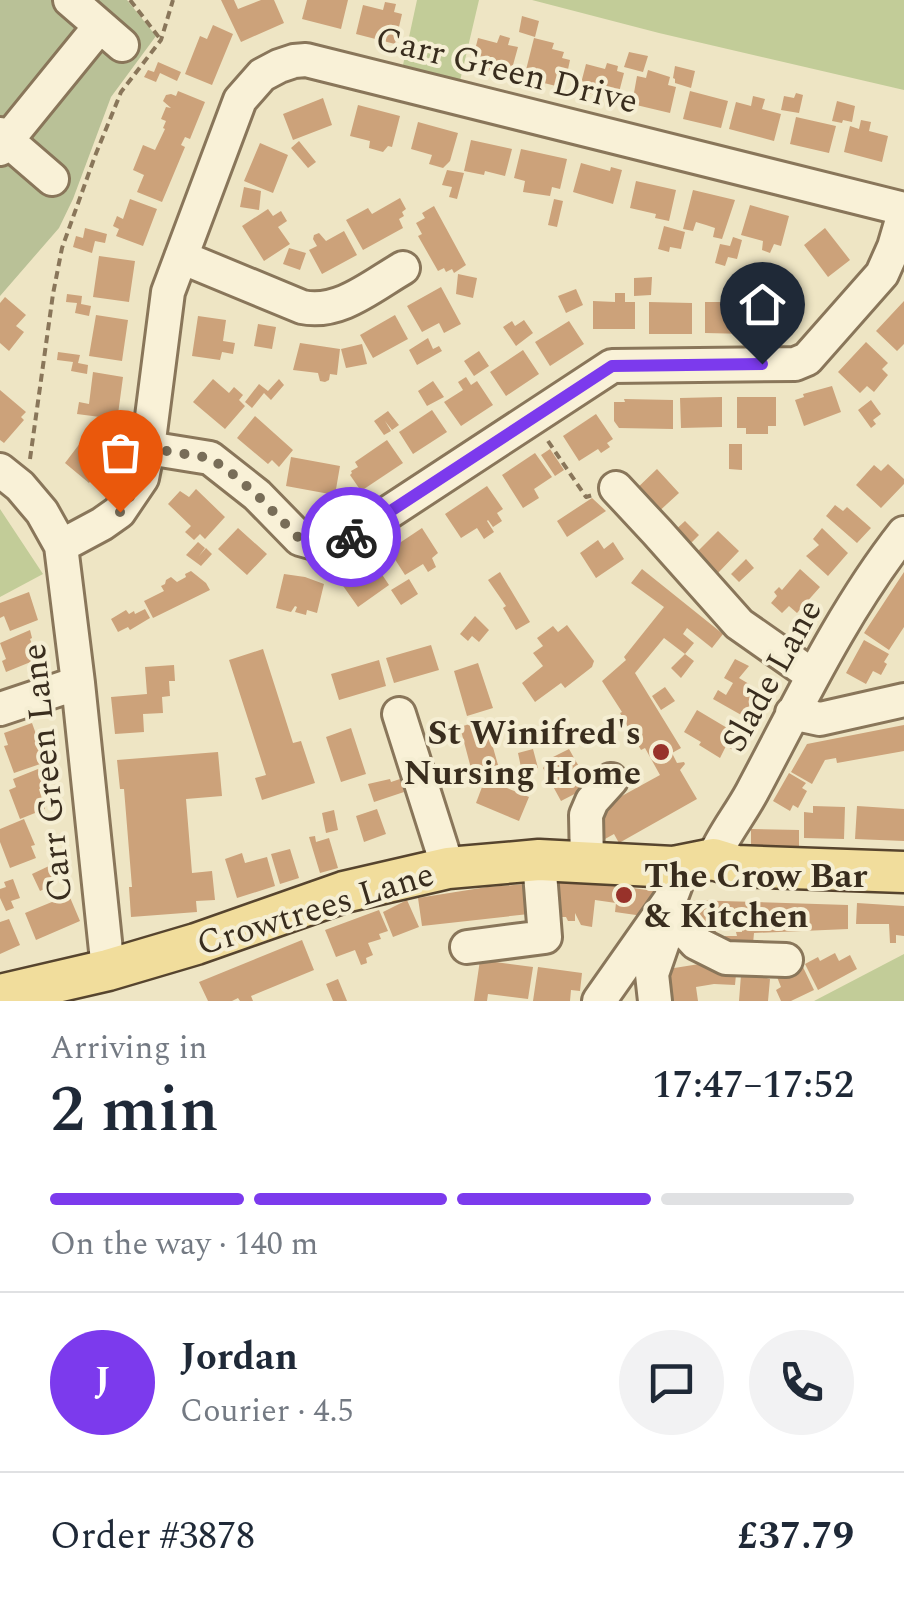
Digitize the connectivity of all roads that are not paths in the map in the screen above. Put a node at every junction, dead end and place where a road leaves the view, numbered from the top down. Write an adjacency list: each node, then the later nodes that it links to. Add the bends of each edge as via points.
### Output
1 (70, 0): 2 (street, via 111,35)
2 (2, 141): 3 (street)
3 (52, 179)
4 (904, 211): 5 (street, Carr Green Drive, via 294,60 262,75 240,100); 7 (street, via 882,274 806,359 612,366 336,544 300,539 210,458)
5 (181, 257): 6 (street, via 317,310); 7 (street, Carr Green Drive, via 168,292)
6 (404, 268)
7 (148, 448): 11 (street, Carr Green Drive, via 142,478 120,512)
8 (0, 470): 11 (street, Carr Green Lane, via 42,512)
9 (624, 497): 12 (street, via 739,624)
10 (904, 532): 12 (street, Slade Lane)
11 (61, 546): 13 (street, Carr Green Lane)
12 (812, 675): 16 (street, Slade Lane)
13 (78, 684): 15 (street); 28 (street, Carr Green Lane)
14 (904, 700): 16 (street, via 820,719)
15 (0, 709)
16 (792, 712): 19 (street, Slade Lane)
17 (399, 714): 23 (street)
18 (611, 780): 21 (street, via 586,815)
19 (713, 859): 22 (main road, Crowtrees Lane); 24 (main road, via 736,866)
20 (539, 860): 21 (main road, Crowtrees Lane); 23 (main road, Crowtrees Lane); 26 (street, via 545,936)
21 (587, 862): 22 (main road, Crowtrees Lane)
22 (672, 867): 25 (street)
23 (448, 868): 28 (main road, Crowtrees Lane, via 344,892)
24 (904, 872)
25 (670, 915): 27 (street, via 696,944 726,958); 31 (street); 32 (street, via 652,974)
26 (467, 947)
27 (786, 960)
28 (108, 970): 29 (main road, Crowtrees Lane)
29 (37, 994): 30 (main road, Crowtrees Lane)
30 (0, 995)
31 (599, 1001)
32 (656, 1001)

